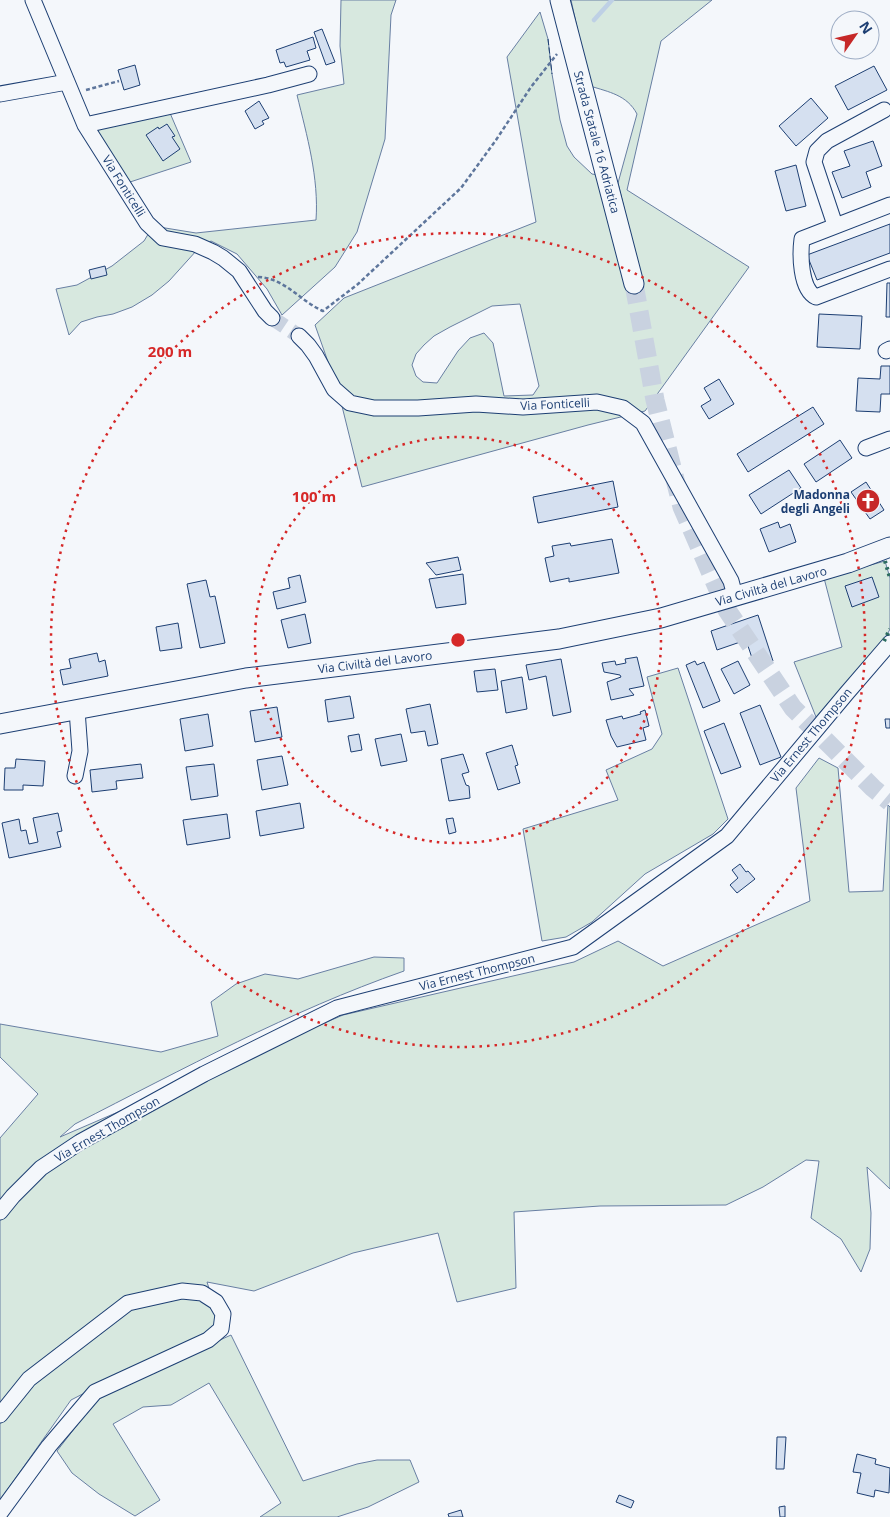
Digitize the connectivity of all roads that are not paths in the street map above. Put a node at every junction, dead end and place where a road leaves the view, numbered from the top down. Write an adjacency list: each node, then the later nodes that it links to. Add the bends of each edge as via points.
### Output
1 (33, 0): 4 (street, Via Fonticelli)
2 (560, 0): 11 (main road, Strada Statale 16 Adriatica)
3 (309, 74): 7 (street)
4 (70, 88): 5 (street); 7 (street, Via Fonticelli)
5 (0, 94)
6 (884, 110): 9 (street, via 827,141 817,151 814,162)
7 (85, 125): 12 (street, Via Fonticelli, via 147,223 163,238 195,244 213,252 239,272)
8 (890, 205): 9 (street)
9 (835, 225): 10 (street, via 802,239 800,258 812,295 816,297)
10 (890, 269)
11 (634, 284)
12 (272, 318)
13 (299, 336): 17 (street, Via Fonticelli, via 316,356 334,389 350,402 374,408 476,404 523,407 597,402 623,408 642,423 731,581)
14 (890, 439): 15 (street)
15 (866, 448)
16 (890, 547): 17 (main road, Via Civiltà del Lavoro, via 848,564)
17 (735, 596): 19 (main road, Via Civiltà del Lavoro, via 661,618 559,639 246,678)
18 (890, 643): 22 (street, Via Ernest Thompson, via 727,836 573,947 337,1008 204,1074 80,1142 41,1168)
19 (77, 710): 20 (main road, Via Civiltà del Lavoro); 21 (street, via 80,751)
20 (0, 724)
21 (75, 776)
22 (0, 1212)
23 (0, 1415): 24 (street, via 29,1379 128,1303 182,1291 202,1293 216,1302 223,1314 221,1329 208,1340 95,1392 49,1446)
24 (0, 1513)

